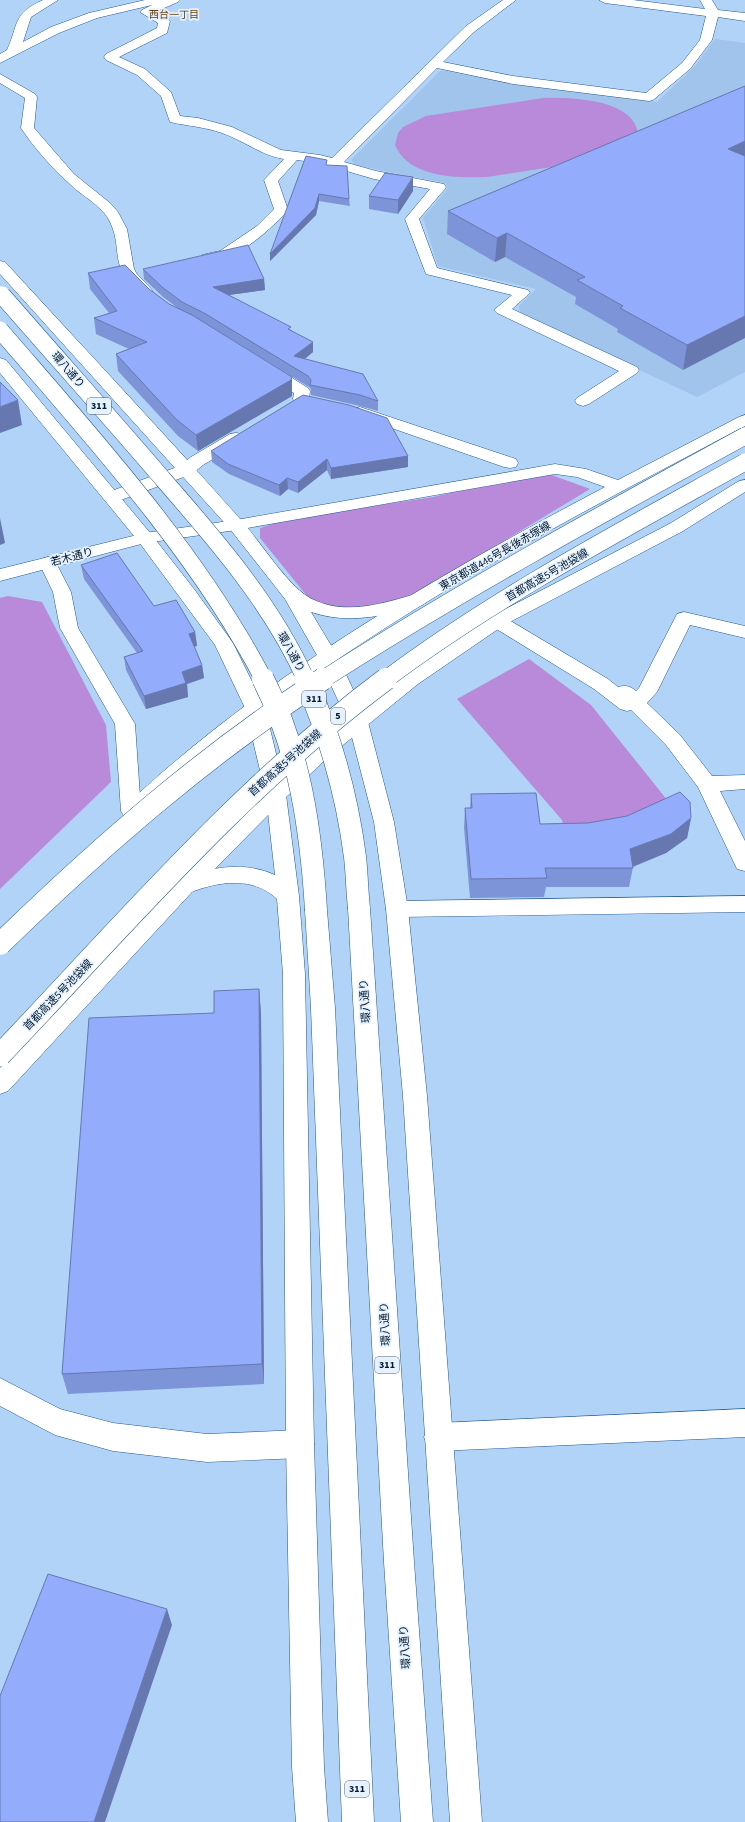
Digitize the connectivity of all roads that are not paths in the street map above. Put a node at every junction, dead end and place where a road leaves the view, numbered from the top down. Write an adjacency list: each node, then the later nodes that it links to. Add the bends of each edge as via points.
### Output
1 (52, 0): 11 (main road, via 26,15)
2 (139, 0): 8 (main road)
3 (161, 0): 8 (main road)
4 (174, 0): 15 (main road, via 146,12 164,21 163,30 110,57 141,72 167,95 175,119 227,130 278,154)
5 (605, 0): 9 (main road)
6 (706, 0): 9 (main road)
7 (504, 1): 13 (main road)
8 (113, 11): 11 (main road, via 93,15 55,30)
9 (713, 12): 10 (main road); 13 (main road, via 706,40 686,66 649,97 513,80)
10 (745, 17)
11 (12, 53): 12 (main road)
12 (0, 59)
13 (434, 64): 16 (main road)
14 (0, 78): 20 (main road, via 31,97 27,128 42,147 77,184 100,200 113,214 118,223 123,255)
15 (294, 156): 16 (main road); 17 (main road, via 271,180 281,210 262,229 225,254)
16 (336, 163): 26 (main road, via 374,175 439,187 412,219 431,271 523,293 502,310 631,370)
17 (196, 261)
18 (2, 268): 34 (main road)
19 (145, 272): 20 (main road)
20 (131, 276): 22 (main road)
21 (0, 293): 70 (main road, 環八通り / 311, bridge, via 198,519 242,574 273,620 303,673 318,710 341,784 354,850 359,908)
22 (157, 301)
23 (0, 330): 69 (main road, 311, bridge, via 125,476 208,585 263,679 286,732 302,790 313,853 323,1008)
24 (257, 363): 27 (main road, via 302,391)
25 (2, 367): 37 (main road)
26 (583, 401)
27 (302, 403)
28 (347, 408): 33 (main road)
29 (745, 420): 36 (main road, 東京都道446号長後赤塚線)
30 (252, 428): 34 (main road)
31 (745, 436): 61 (main road, bridge, via 508,566 389,636 311,687 262,721 138,817)
32 (745, 462): 62 (main road, 首都高速5号池袋線 / 5, bridge, via 533,582 409,661 359,699 258,786)
33 (510, 463)
34 (186, 470): 37 (main road); 38 (main road)
35 (745, 485): 44 (main road, via 677,527)
36 (619, 486): 38 (main road, 若木通り, via 582,472 555,469); 43 (main road, 東京都道446号長後赤塚線)
37 (112, 498): 39 (main road)
38 (236, 525): 39 (main road, 若木通り); 42 (main road)
39 (145, 538): 40 (main road, 若木通り); 49 (main road, via 224,643)
40 (48, 563): 41 (main road, 若木通り); 54 (main road, via 62,592 69,628 125,724)
41 (0, 575)
42 (292, 596): 43 (main road, via 317,609 352,613 388,609); 47 (main road)
43 (420, 599): 47 (main road, 東京都道446号長後赤塚線)
44 (497, 621): 48 (main road, via 600,684 627,704); 50 (main road, via 411,679)
45 (745, 632): 48 (main road, via 684,618 647,692)
46 (573, 653): 48 (main road, via 610,677)
47 (328, 658): 49 (main road, 東京都道446号長後赤塚線); 50 (main road)
48 (636, 702): 52 (main road, via 673,740)
49 (255, 708): 53 (main road); 54 (main road, 東京都道446号長後赤塚線, via 214,738)
50 (358, 722): 53 (main road, via 320,753); 59 (main road, via 384,822)
51 (745, 782): 52 (main road)
52 (707, 784): 55 (main road)
53 (276, 795): 56 (main road); 57 (main road)
54 (132, 811): 60 (main road, 東京都道446号長後赤塚線)
55 (745, 863)
56 (184, 886): 57 (main road, via 213,876 247,875 274,883); 63 (main road)
57 (288, 896): 67 (main road, via 294,974)
58 (745, 904): 59 (main road)
59 (397, 909): 66 (main road, via 415,1096)
60 (0, 941)
61 (0, 944)
62 (0, 1055)
63 (0, 1084)
64 (0, 1391): 67 (main road, via 54,1421 113,1437 207,1448)
65 (745, 1423): 66 (main road)
66 (438, 1437): 71 (main road)
67 (300, 1444): 68 (main road, via 308,1767)
68 (312, 1822)
69 (358, 1822)
70 (417, 1822)
71 (466, 1822)

